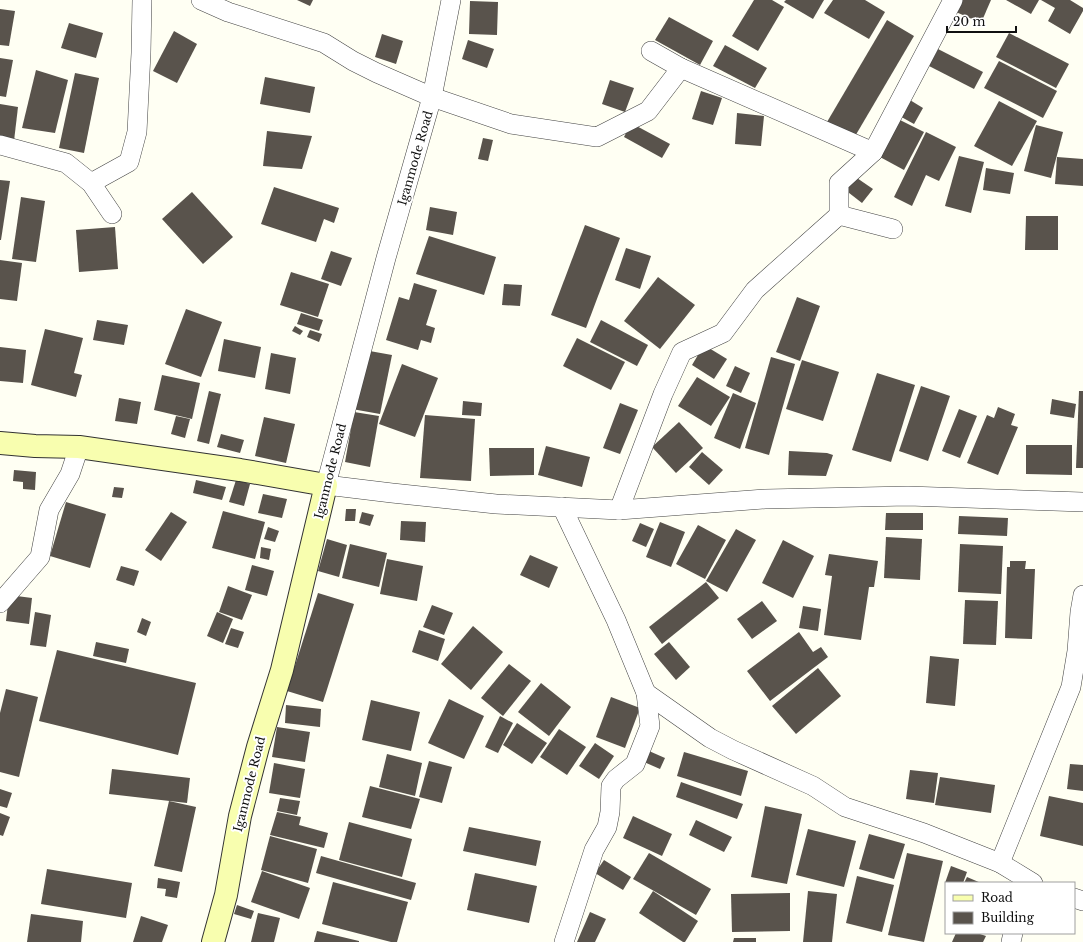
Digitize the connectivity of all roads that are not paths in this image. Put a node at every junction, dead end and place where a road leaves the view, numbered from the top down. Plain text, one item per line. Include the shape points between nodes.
1 (142, 0) edge
2 (201, 0) edge
3 (451, 0) edge
4 (953, 0) edge
5 (651, 51) dead end
6 (680, 68) junction
7 (432, 97) junction
8 (0, 145) edge
9 (873, 152) junction
10 (91, 183) junction
11 (112, 214) dead end
12 (839, 215) junction
13 (893, 228) dead end
14 (0, 443) edge
15 (79, 447) junction
16 (326, 485) junction
17 (1080, 505) edge
18 (562, 507) junction
19 (619, 510) junction
20 (1083, 595) edge
21 (0, 603) edge
22 (1077, 687) edge
23 (646, 693) junction
24 (678, 715) junction
25 (650, 726) junction
26 (1000, 863) junction
27 (1030, 882) edge
28 (213, 942) edge
29 (564, 942) edge

1 - 10 street via 137,132 129,162
2 - 7 street via 228,12 324,43 371,70
3 - 7 street, Iganmode Road
4 - 9 street
5 - 6 street
6 - 7 street via 648,111 597,137 511,124
6 - 9 street
7 - 16 street, Iganmode Road
8 - 10 street via 66,163
9 - 12 street via 840,183
10 - 11 street
12 - 13 street
12 - 19 street via 755,290 724,333 682,352 663,394
14 - 15 street
15 - 16 street
15 - 21 street via 70,474 49,510 40,557
16 - 18 street via 496,504
16 - 28 street, Iganmode Road via 282,670 240,816 226,895
17 - 19 street via 900,496 764,499
18 - 19 street
18 - 23 street via 616,620
20 - 22 street via 1077,650
22 - 26 street
23 - 24 street
23 - 25 street
24 - 25 street
24 - 26 street via 710,738 813,786 846,807 924,833
25 - 29 street via 634,764 611,786 607,827 594,850
26 - 27 street

